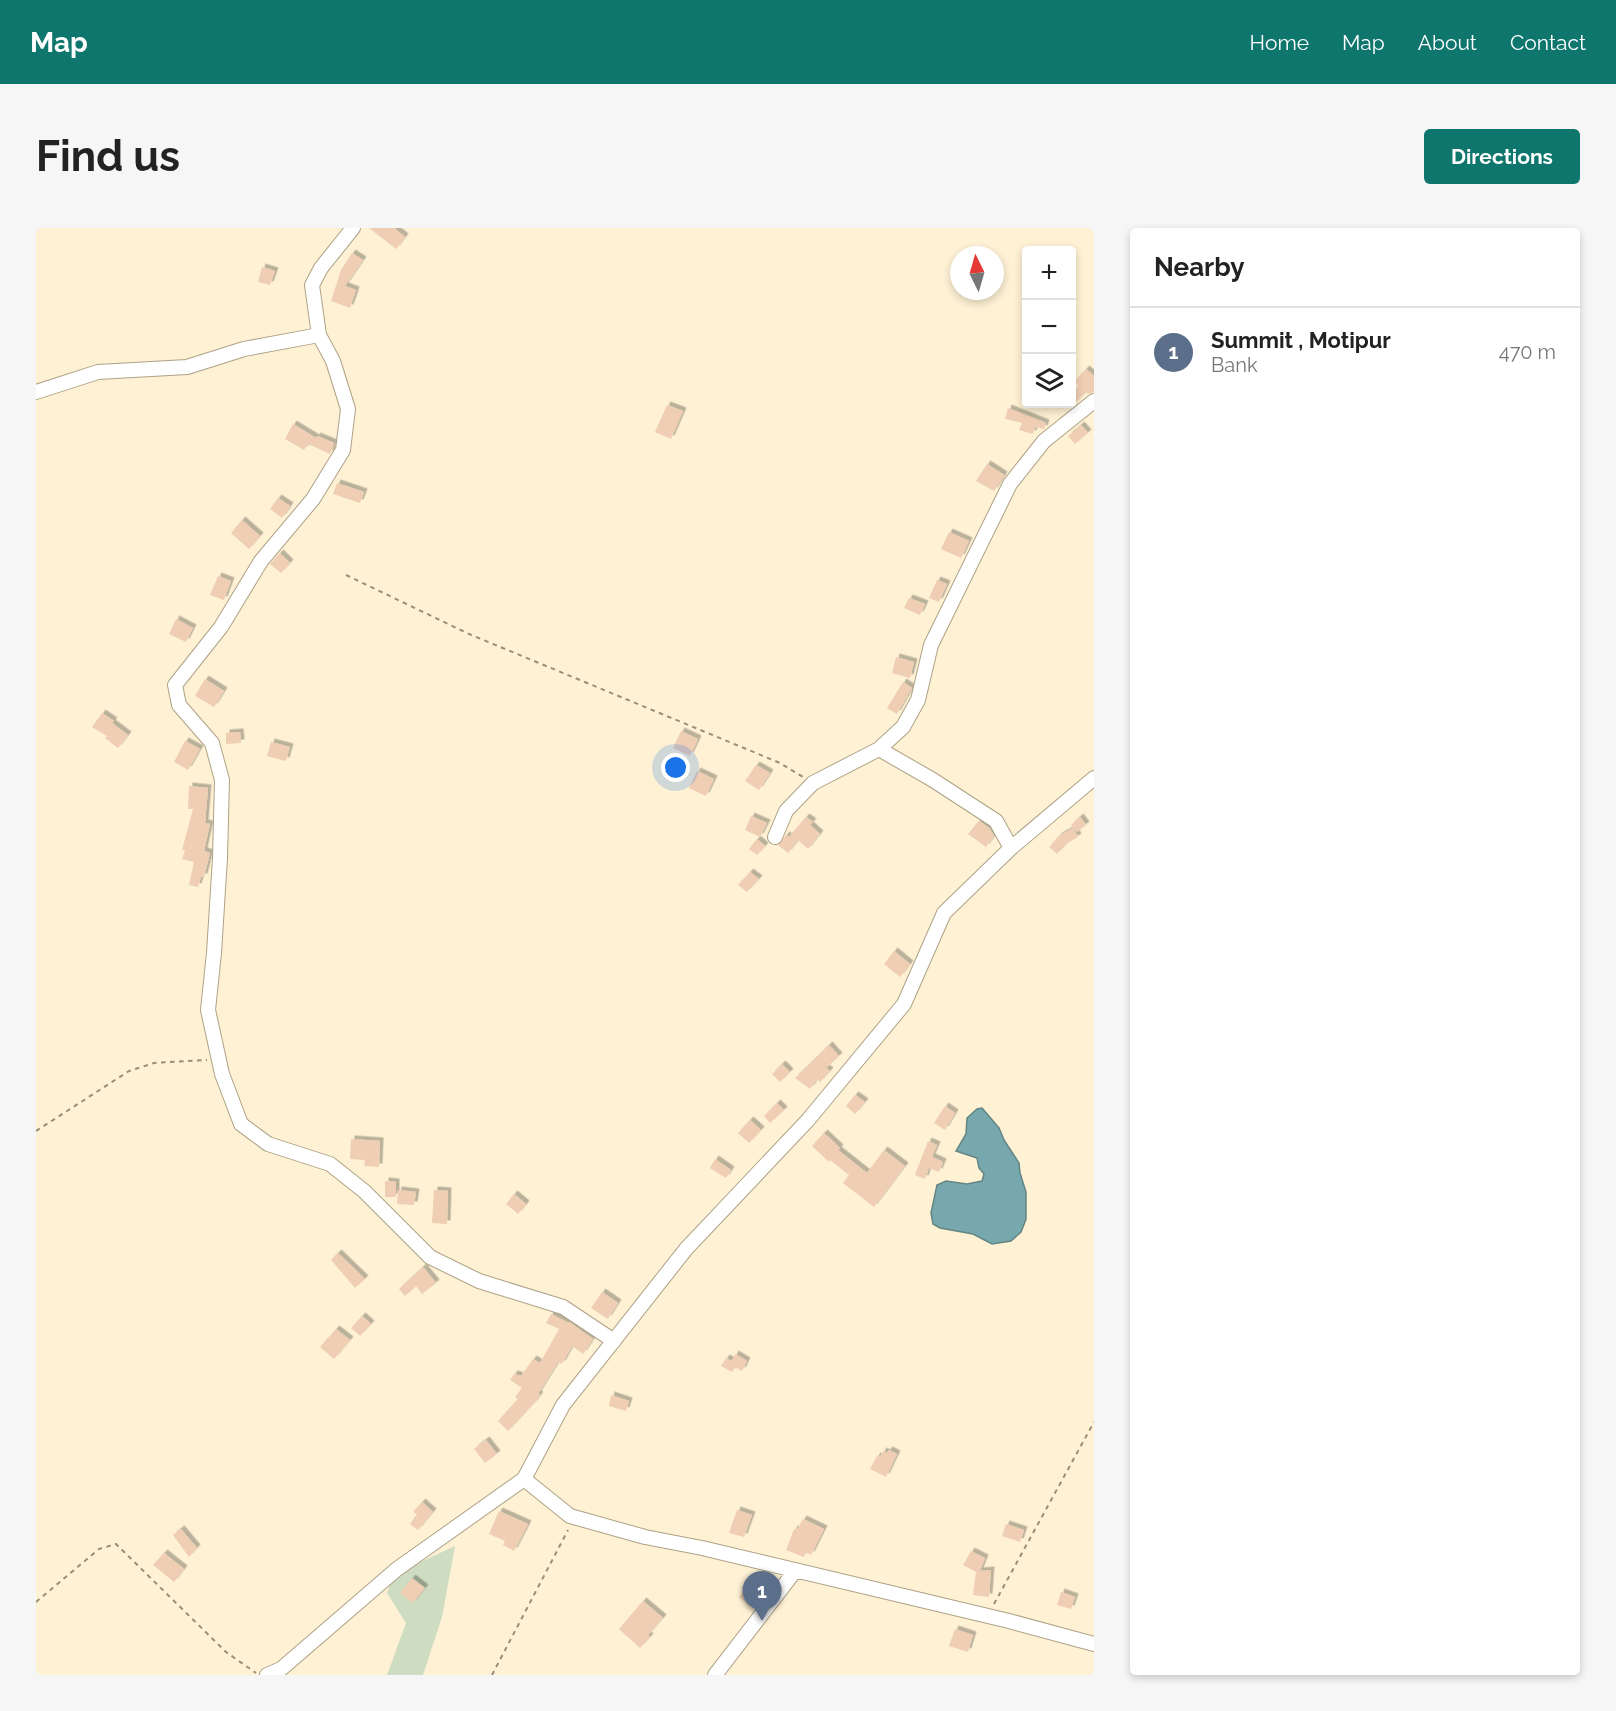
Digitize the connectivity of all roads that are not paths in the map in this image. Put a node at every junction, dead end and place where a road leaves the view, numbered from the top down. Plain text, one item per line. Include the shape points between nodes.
1 (353, 228) edge
2 (319, 335) junction
3 (36, 392) edge
4 (1094, 401) edge
5 (879, 749) junction
6 (1094, 778) edge
7 (775, 837) dead end
8 (1011, 848) junction
9 (614, 1341) junction
10 (524, 1479) junction
11 (795, 1571) junction
12 (1094, 1644) edge
13 (267, 1675) edge
14 (715, 1675) edge

1 - 2 street via 312,285
2 - 3 street via 244,349 187,367 98,372
2 - 9 street via 333,361 348,409 344,450 314,499 261,561 220,627 176,685 179,705 212,743 222,780 208,1010 222,1074 241,1124 268,1144 330,1164 364,1191 430,1257 479,1281 563,1307
4 - 5 street via 1044,441 1010,484 931,645 918,700 903,727
5 - 7 street via 813,783 786,811
5 - 8 street via 996,820
6 - 8 street
8 - 9 street via 944,913 903,1004 808,1120 686,1248
9 - 10 street via 563,1405
10 - 11 street via 570,1516
10 - 13 street via 397,1569 281,1670
11 - 12 street
11 - 14 street

